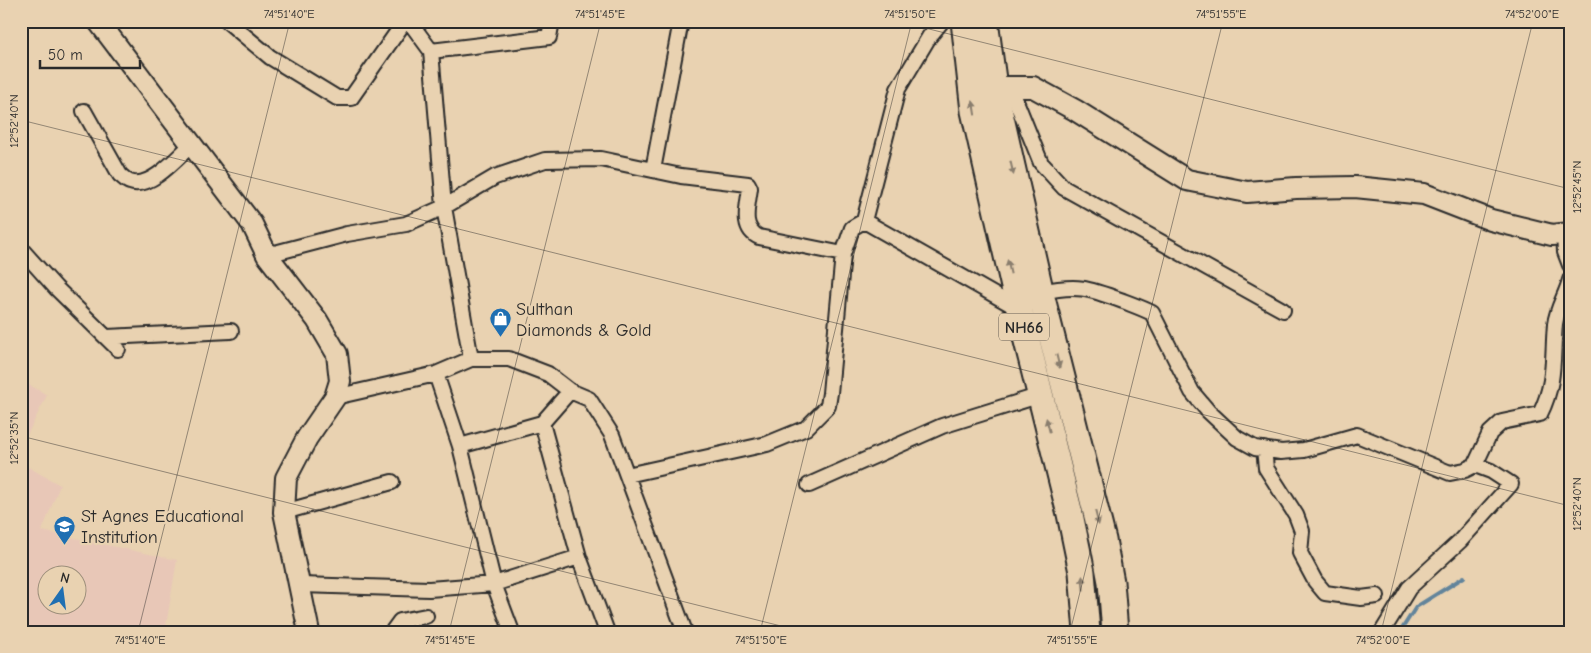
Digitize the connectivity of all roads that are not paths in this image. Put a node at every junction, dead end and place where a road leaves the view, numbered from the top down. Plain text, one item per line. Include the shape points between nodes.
1 (98, 21) edge
2 (227, 21) edge
3 (405, 21) edge
4 (409, 21) edge
5 (552, 21) edge
6 (680, 21) edge
7 (942, 21) edge
8 (964, 21) edge
9 (986, 21) edge
10 (431, 51) junction
11 (1002, 86) junction
12 (84, 111) dead end
13 (193, 143) junction
14 (654, 170) junction
15 (444, 207) junction
16 (864, 221) junction
17 (1567, 234) edge
18 (21, 249) edge
19 (843, 254) junction
20 (267, 255) junction
21 (1570, 265) edge
22 (1570, 280) edge
23 (1041, 292) junction
24 (1019, 309) junction
25 (1283, 310) dead end
26 (231, 331) dead end
27 (107, 338) junction
28 (118, 349) dead end
29 (471, 360) junction
30 (436, 374) junction
31 (570, 391) junction
32 (1041, 396) junction
33 (335, 397) junction
34 (542, 423) junction
35 (460, 446) junction
36 (1264, 449) junction
37 (1475, 465) junction
38 (627, 475) junction
39 (392, 482) dead end
40 (809, 485) dead end
41 (284, 512) junction
42 (579, 557) junction
43 (494, 584) junction
44 (301, 585) junction
45 (1377, 596) dead end
46 (426, 616) dead end
47 (309, 632) edge
48 (392, 632) edge
49 (512, 632) edge
50 (607, 632) edge
51 (685, 632) edge
52 (1087, 632) edge
53 (1115, 632) edge
54 (1382, 632) edge

1 - 13 street
2 - 3 street via 270,57 337,98 351,98
4 - 10 street
5 - 10 street via 549,37
6 - 14 street
7 - 16 street via 898,88
24 -> 8 highway, NH66 via 974,111
9 - 11 highway, NH66
10 - 15 street
11 - 17 street via 1034,87 1187,180 1247,192 1355,187 1424,194 1491,220 1552,235
11 -> 23 highway, NH66
11 - 25 street via 1041,163 1064,188
12 - 13 street via 120,175 130,182 153,179
13 - 20 street via 252,224
14 - 15 street via 601,159 545,160 495,177
14 - 19 street via 748,184 746,225 750,233
15 - 20 street via 406,224 347,234
15 - 29 street
16 - 19 street via 852,228
16 - 24 street
17 - 21 street via 1565,252
18 - 27 street
19 - 38 street via 830,393 828,406 820,416 806,428 767,444
20 - 33 street via 317,320 337,354 340,381
22 - 37 street via 1555,323 1554,368 1549,396 1540,414 1502,422 1490,433
23 - 36 street via 1082,287 1152,313 1192,392 1237,438
23 -> 53 highway, NH66 via 1103,540 1111,582
24 - 32 highway, NH66
26 - 27 street
27 - 28 street
29 - 30 street
29 - 31 street via 509,359 548,374
30 - 33 street
30 - 35 street
31 - 34 street
31 - 38 street via 589,399 612,435
32 - 40 street via 942,426
52 -> 32 highway, NH66 via 1080,562
33 - 41 street via 307,438 286,478
34 - 35 street
34 - 42 street
35 - 43 street
36 - 37 street via 1281,452 1304,450 1357,435 1450,473
36 - 45 street via 1266,468 1296,515 1302,531 1300,553 1315,580 1325,593 1362,598
37 - 54 street via 1511,484 1460,542 1409,588
38 - 51 street
39 - 41 street
41 - 44 street
42 - 43 street
42 - 50 street
43 - 44 street via 429,589
43 - 49 street
44 - 47 street
46 - 48 street via 400,621

